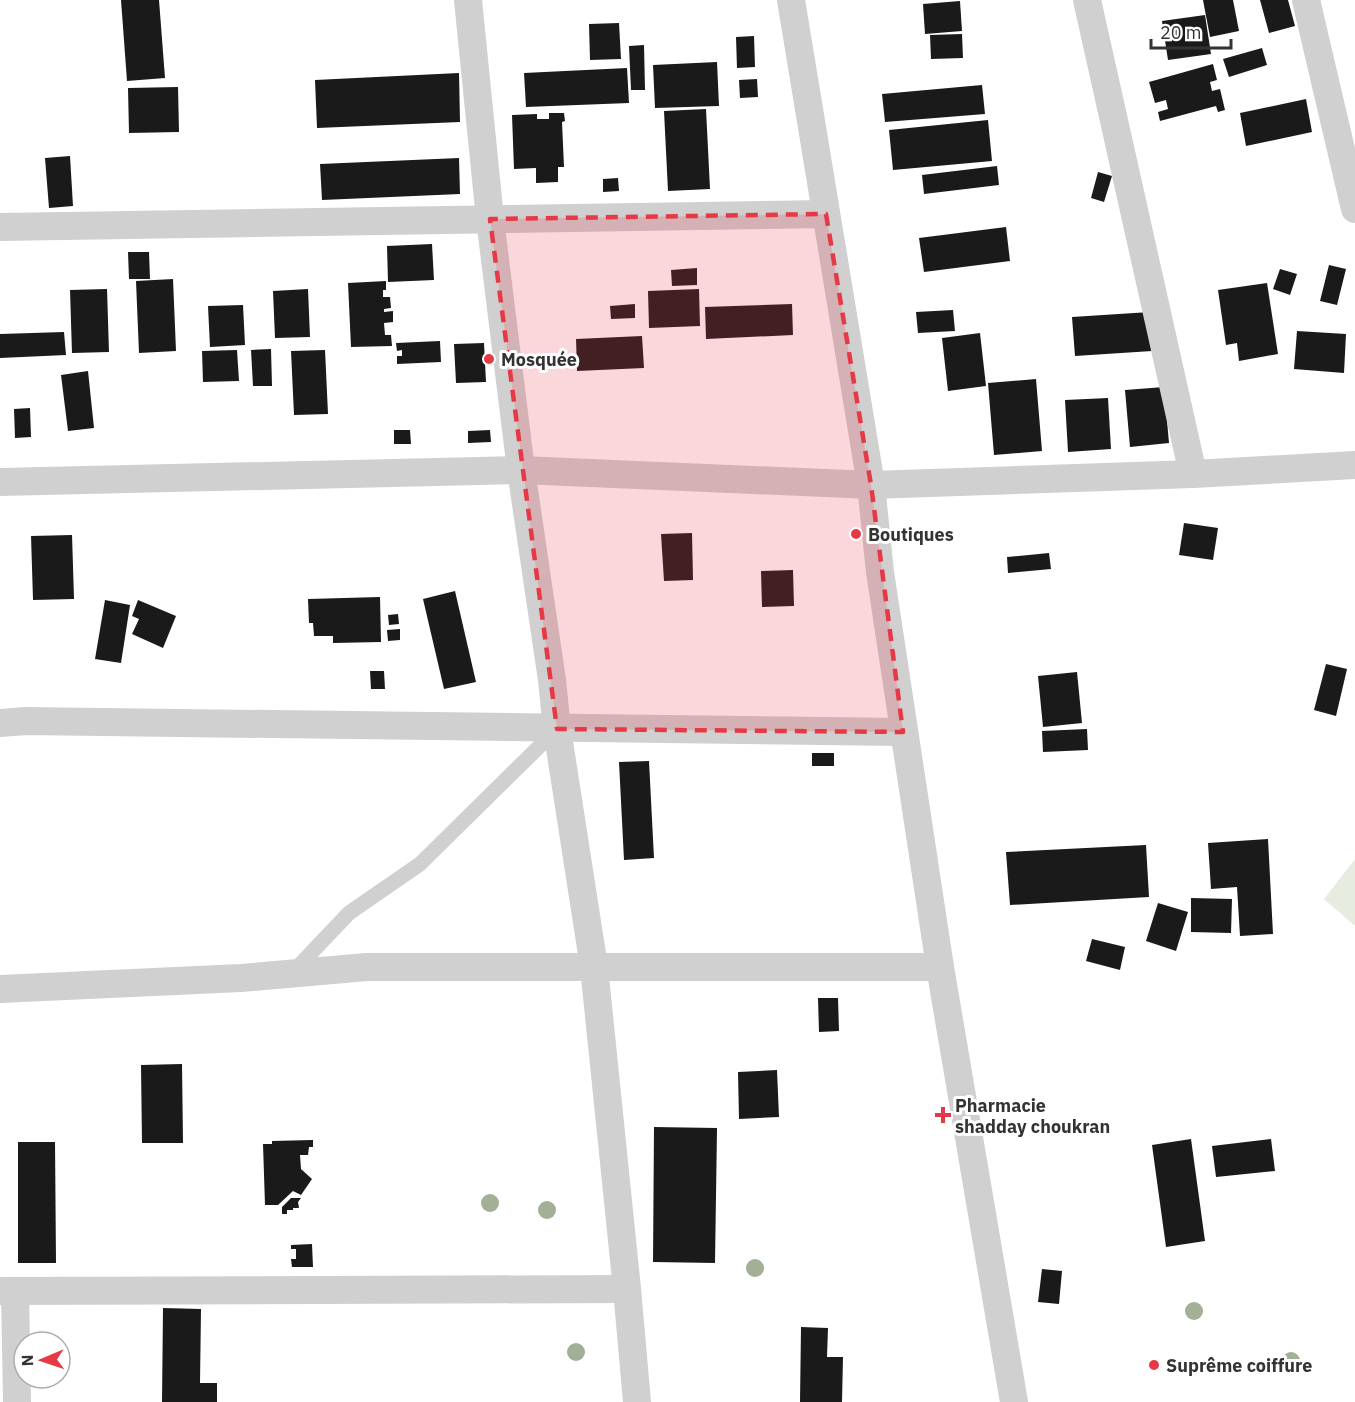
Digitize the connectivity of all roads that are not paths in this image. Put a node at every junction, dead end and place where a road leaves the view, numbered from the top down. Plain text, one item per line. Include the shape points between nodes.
1 (468, 0) edge
2 (791, 0) edge
3 (1087, 0) edge
4 (1306, 0) edge
5 (1355, 209) edge
6 (826, 214) junction
7 (490, 219) junction
8 (0, 227) edge
9 (1355, 465) edge
10 (521, 470) junction
11 (1193, 474) junction
12 (0, 482) edge
13 (871, 485) junction
14 (0, 723) edge
15 (557, 729) junction
16 (903, 732) junction
17 (594, 967) junction
18 (939, 967) junction
19 (292, 973) junction
20 (0, 990) edge
21 (627, 1289) junction
22 (8, 1291) edge
23 (17, 1402) edge
24 (637, 1402) edge
25 (1014, 1402) edge

1 - 7 street
2 - 6 street
3 - 11 street
4 - 5 street
6 - 7 street
6 - 13 street
7 - 8 street
7 - 10 street
9 - 11 street
10 - 12 street
10 - 13 street
10 - 15 street
11 - 13 street
13 - 16 street
14 - 15 street
15 - 16 street
15 - 17 street
15 - 19 lane via 420,864 349,913
16 - 18 street
17 - 18 street
17 - 19 street via 368,966
17 - 21 street
18 - 25 street
19 - 20 street
21 - 22 street
21 - 24 street
22 - 23 street

